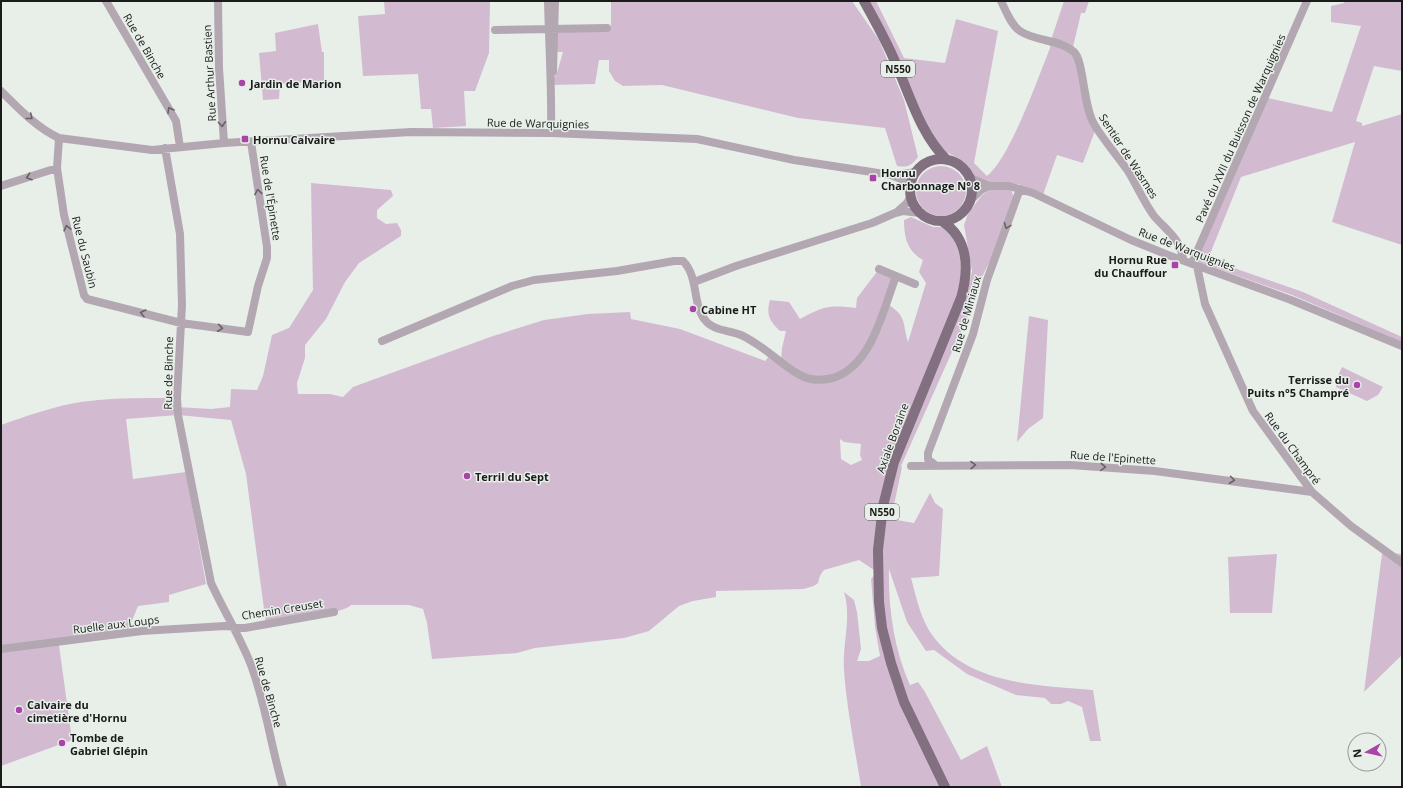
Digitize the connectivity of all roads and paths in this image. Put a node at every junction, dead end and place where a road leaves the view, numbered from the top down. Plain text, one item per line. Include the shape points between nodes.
1 (106, 1) edge
2 (218, 1) edge
3 (548, 1) edge
4 (555, 1) edge
5 (864, 1) edge
6 (1001, 1) edge
7 (1307, 1) edge
8 (606, 28) dead end
9 (552, 29) junction
10 (495, 30) dead end
11 (1, 91) edge
12 (551, 133) junction
13 (59, 138) junction
14 (931, 138) junction
15 (251, 142) junction
16 (224, 143) junction
17 (180, 147) junction
18 (165, 148) junction
19 (947, 160) junction
20 (927, 163) junction
21 (57, 168) junction
22 (916, 172) junction
23 (966, 173) junction
24 (891, 175) junction
25 (1, 186) edge
26 (989, 186) junction
27 (1020, 189) junction
28 (911, 193) junction
29 (969, 202) junction
30 (895, 213) junction
31 (920, 213) junction
32 (961, 214) junction
33 (942, 221) junction
34 (960, 239) junction
35 (1183, 260) junction
36 (1195, 265) junction
37 (879, 269) dead end
38 (896, 276) junction
39 (694, 282) junction
40 (915, 284) dead end
41 (181, 323) junction
42 (382, 341) dead end
43 (1402, 346) edge
44 (934, 464) junction
45 (911, 466) dead end
46 (1312, 492) junction
47 (1388, 553) junction
48 (1402, 554) edge
49 (1402, 563) edge
50 (334, 612) dead end
51 (235, 628) junction
52 (1, 649) edge
53 (283, 787) edge
54 (945, 787) edge

17 -> 1 street, Rue de Binche via 176,121
2 -> 16 street, Rue Arthur Bastien
3 - 9 street
4 - 9 street
5 - 14 main road, N550 via 896,64 911,102
6 - 35 street, Sentier de Wasmes via 1020,31 1075,53 1080,65 1086,104 1094,125 1128,172 1155,216 1172,234 1183,253
7 - 36 street, Pavé du XVII du Buisson de Warquignies
8 - 9 street
9 - 10 street
9 - 12 street via 549,59 552,85
11 -> 13 street via 20,110
12 - 15 street, Rue de Warquignies via 411,132
12 - 24 street, Rue de Warquignies via 697,139 794,160
13 - 18 street via 142,149
13 - 21 street, Rue du Saubin
14 - 19 main road via 940,154
14 - 20 main road
15 - 16 street, Rue de Warquignies
41 -> 15 street, Rue de l'Épinette via 248,332 267,258
16 - 17 street, Rue de Warquignies
17 - 18 street
18 - 41 street, Rue de Binche via 180,234
19 - 20 main road
19 - 23 main road via 955,163
20 - 22 main road
21 -> 25 street
41 -> 21 street, Rue du Saubin via 93,301 84,295 64,216
22 - 24 street
22 - 28 main road
23 - 26 street, Rue de Warquignies
23 - 29 main road via 971,182
24 - 28 street via 903,180
26 - 27 street, Rue de Warquignies
26 - 29 street
27 - 35 street, Rue de Warquignies via 1131,240
27 -> 44 street, Rue de Miniaux via 992,267 974,334 928,453 928,460
28 - 30 street via 902,209
28 - 31 main road via 914,205
29 - 32 main road
30 - 31 street
30 - 39 street
31 - 33 main road via 930,219
32 - 33 main road
32 - 34 main road, Axiale Boraine
33 - 34 main road
34 - 54 main road, Axiale Boraine / N550 via 966,266 964,285 894,462 883,506 878,550 879,602 882,628 891,663 904,702
35 - 36 street, Rue de Warquignies
36 - 43 street, Rue de Warquignies via 1291,300
36 - 46 street, Rue du Champré via 1205,304 1253,411
37 - 38 street
38 - 39 street via 866,353 860,361 840,376 817,380 792,371 772,354 740,335 712,326 704,320
38 - 40 street
39 - 42 street via 683,261 534,280 512,286
41 - 51 street, Rue de Binche via 178,415 211,583
44 - 45 street, Rue de l'Epinette
44 -> 46 street, Rue de l'Epinette via 1070,465 1155,471
46 - 47 street, Rue du Champré via 1351,526
47 - 48 street
47 - 49 street, Rue du Champré
50 - 51 street, Chemin Creuset
51 - 52 street, Ruelle aux Loups via 225,626 142,631
51 - 53 street, Rue de Binche via 255,677

